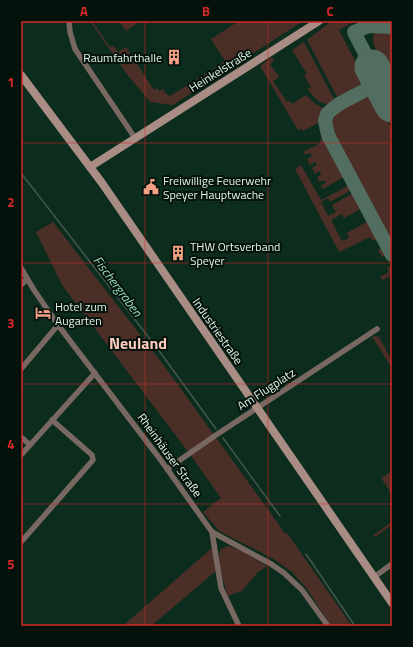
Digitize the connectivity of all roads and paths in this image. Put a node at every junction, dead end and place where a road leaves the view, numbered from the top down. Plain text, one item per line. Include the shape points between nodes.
1 (69, 21) edge
2 (318, 21) edge
3 (21, 75) edge
4 (135, 138) junction
5 (90, 167) junction
6 (21, 268) edge
7 (27, 279) junction
8 (21, 285) edge
9 (58, 325) junction
10 (377, 329) dead end
11 (21, 369) edge
12 (95, 373) junction
13 (257, 408) junction
14 (52, 420) junction
15 (21, 437) edge
16 (30, 445) junction
17 (21, 455) edge
18 (167, 469) junction
19 (212, 532) junction
20 (21, 542) edge
21 (392, 564) edge
22 (374, 577) junction
23 (392, 603) edge
24 (239, 626) edge
25 (328, 626) edge

1 - 4 street via 76,49
2 - 4 street, Heinkelstraße
3 - 5 street, Industriestraße
4 - 5 street, Heinkelstraße
5 - 13 street, Industriestraße
6 - 7 street, Rheinhäuser Straße
7 - 8 street
7 - 9 street, Rheinhäuser Straße
9 - 11 street
9 - 12 street, Rheinhäuser Straße
10 - 13 street, Am Flugplatz
12 - 14 street
12 - 18 street, Rheinhäuser Straße
13 - 18 street, Am Flugplatz
13 - 22 street, Industriestraße
14 - 16 street
14 - 20 street via 94,460
15 - 16 street
16 - 17 street
18 - 19 street, Rheinhäuser Straße
19 - 24 street via 222,588
19 - 25 street, Rheinhäuser Straße via 284,573 302,590
21 - 22 street
22 - 23 street, Industriestraße

